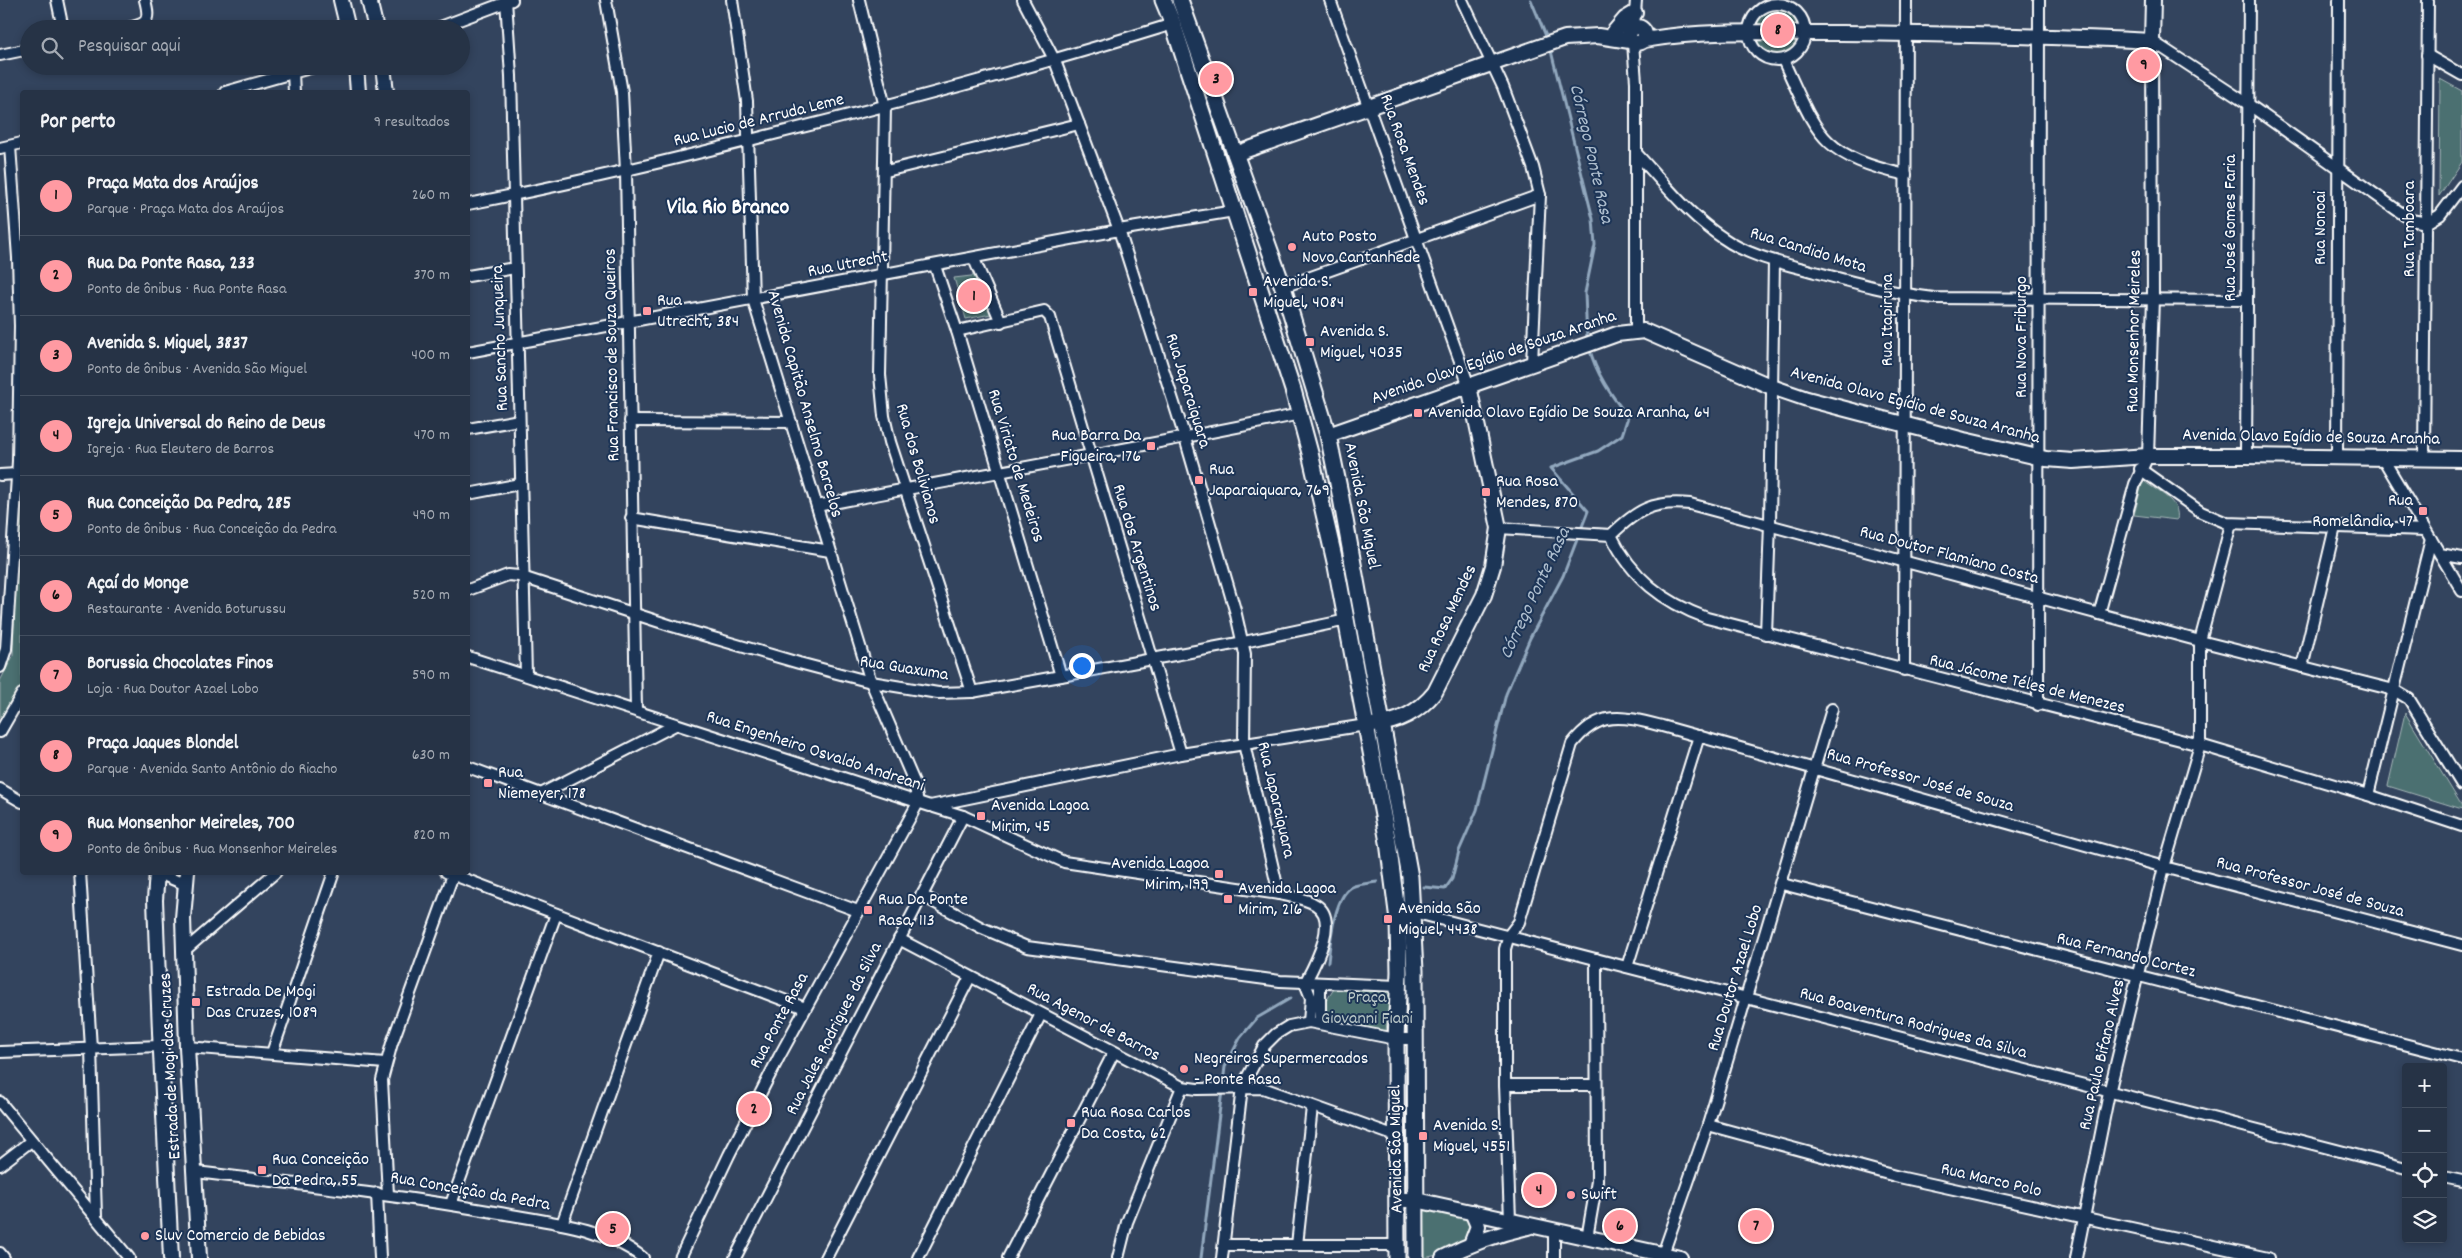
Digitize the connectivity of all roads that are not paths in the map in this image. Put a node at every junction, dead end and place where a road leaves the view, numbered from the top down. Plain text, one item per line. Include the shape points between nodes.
1 (57, 0) edge
2 (146, 0) edge
3 (341, 0) edge
4 (369, 0) edge
5 (606, 0) edge
6 (732, 0) edge
7 (1023, 0) edge
8 (1162, 0) edge
9 (1180, 0) edge
10 (1330, 0) edge
11 (1462, 0) edge
12 (1906, 0) edge
13 (2039, 0) edge
14 (2153, 0) edge
15 (2249, 0) edge
16 (2340, 0) edge
17 (2428, 0) edge
18 (509, 1) edge
19 (862, 1) edge
20 (1786, 3) edge
21 (1636, 6) edge
22 (61, 20) edge
23 (145, 20) edge
24 (346, 20) edge
25 (374, 20) edge
26 (459, 20) edge
27 (1173, 24) junction
28 (1614, 32) junction
29 (1750, 32) junction
30 (1805, 33) junction
31 (1906, 34) junction
32 (1598, 36) junction
33 (2039, 36) junction
34 (1639, 38) junction
35 (2152, 41) junction
36 (20, 51) edge
37 (0, 55) edge
38 (2427, 55) junction
39 (1783, 60) junction
40 (1055, 61) junction
41 (1490, 63) junction
42 (286, 75) edge
43 (293, 75) edge
44 (357, 75) edge
45 (384, 75) edge
46 (2462, 75) edge
47 (232, 90) edge
48 (294, 90) edge
49 (358, 90) edge
50 (386, 90) edge
51 (2248, 104) junction
52 (885, 107) junction
53 (1369, 107) junction
54 (1079, 124) junction
55 (750, 140) junction
56 (20, 143) edge
57 (5, 147) edge
58 (1636, 153) junction
59 (1235, 154) junction
60 (2337, 168) junction
61 (626, 171) junction
62 (886, 171) junction
63 (1906, 175) junction
64 (2462, 186) edge
65 (513, 195) junction
66 (1540, 195) junction
67 (470, 204) edge
68 (1234, 211) junction
69 (2427, 223) junction
70 (1119, 230) junction
71 (1417, 239) junction
72 (974, 259) junction
73 (1774, 261) junction
74 (935, 266) junction
75 (515, 268) junction
76 (882, 274) junction
77 (470, 276) edge
78 (1283, 287) junction
79 (1904, 294) junction
80 (2039, 298) junction
81 (2153, 298) junction
82 (754, 299) junction
83 (2247, 300) junction
84 (628, 322) junction
85 (1001, 322) junction
86 (1636, 330) junction
87 (957, 331) junction
88 (516, 343) junction
89 (470, 352) edge
90 (1532, 363) junction
91 (1469, 386) junction
92 (1772, 387) junction
93 (1293, 390) junction
94 (1300, 414) junction
95 (519, 420) junction
96 (630, 420) junction
97 (791, 422) junction
98 (1905, 425) junction
99 (470, 430) edge
100 (1328, 435) junction
101 (1185, 438) junction
102 (1090, 454) junction
103 (2148, 456) junction
104 (2246, 456) junction
105 (2337, 457) junction
106 (2382, 457) junction
107 (2037, 458) junction
108 (2424, 458) junction
109 (2462, 459) edge
110 (2140, 469) junction
111 (999, 470) junction
112 (17, 474) junction
113 (0, 475) edge
114 (520, 484) junction
115 (905, 490) junction
116 (470, 494) edge
117 (817, 506) junction
118 (631, 518) junction
119 (1770, 524) junction
120 (2231, 524) junction
121 (2335, 527) junction
122 (1499, 528) junction
123 (2425, 530) junction
124 (1610, 536) junction
125 (2431, 539) junction
126 (830, 551) junction
127 (2440, 554) junction
128 (2462, 558) edge
129 (1904, 561) junction
130 (523, 576) junction
131 (470, 589) edge
132 (2462, 591) edge
133 (2038, 597) junction
134 (632, 613) junction
135 (2099, 614) junction
136 (1347, 620) junction
137 (1766, 634) junction
138 (2200, 641) junction
139 (1244, 642) junction
140 (470, 658) edge
141 (1153, 658) junction
142 (2302, 667) junction
143 (0, 668) edge
144 (1904, 670) junction
145 (526, 675) junction
146 (1061, 676) junction
147 (871, 682) junction
148 (2394, 690) junction
149 (972, 692) junction
150 (20, 697) edge
151 (2038, 705) junction
152 (1832, 709) dead end
153 (636, 710) junction
154 (1383, 724) junction
155 (675, 725) junction
156 (1366, 725) junction
157 (0, 732) edge
158 (1699, 736) junction
159 (1244, 744) junction
160 (2200, 745) junction
161 (1181, 754) junction
162 (470, 768) edge
163 (1816, 768) junction
164 (2462, 785) edge
165 (0, 789) edge
166 (541, 794) junction
167 (2368, 795) junction
168 (20, 801) edge
169 (918, 803) junction
170 (930, 806) junction
171 (963, 816) junction
172 (2462, 826) edge
173 (2164, 867) junction
174 (80, 875) edge
175 (157, 875) edge
176 (169, 875) edge
177 (273, 875) edge
178 (333, 875) edge
179 (450, 875) edge
180 (453, 875) edge
181 (186, 878) edge
182 (1782, 884) junction
183 (1279, 894) junction
184 (921, 895) junction
185 (858, 911) junction
186 (1413, 912) junction
187 (556, 914) junction
188 (1509, 935) junction
189 (899, 939) junction
190 (2462, 945) edge
191 (184, 951) junction
192 (659, 952) junction
193 (1596, 959) junction
194 (1626, 967) junction
195 (2138, 976) junction
196 (970, 977) junction
197 (1306, 983) junction
198 (1320, 983) junction
199 (1398, 986) junction
200 (1747, 997) junction
201 (805, 1008) junction
202 (1041, 1014) junction
203 (1309, 1022) junction
204 (1320, 1023) junction
205 (1396, 1039) junction
206 (1415, 1039) junction
207 (160, 1046) junction
208 (187, 1047) junction
209 (91, 1048) junction
210 (0, 1052) edge
211 (1114, 1052) junction
212 (272, 1053) junction
213 (2462, 1060) edge
214 (385, 1063) junction
215 (1505, 1085) junction
216 (1596, 1085) junction
217 (1182, 1087) junction
218 (1239, 1087) junction
219 (2109, 1093) junction
220 (0, 1102) edge
221 (1312, 1107) junction
222 (1708, 1125) junction
223 (1396, 1136) junction
224 (31, 1141) junction
225 (0, 1165) edge
226 (2402, 1167) edge
227 (195, 1172) junction
228 (2447, 1178) edge
229 (2462, 1181) edge
230 (377, 1193) junction
231 (388, 1195) junction
232 (1396, 1200) junction
233 (1416, 1200) junction
234 (451, 1204) junction
235 (1472, 1212) junction
236 (96, 1217) junction
237 (2084, 1218) junction
238 (1510, 1220) junction
239 (562, 1224) junction
240 (1533, 1226) junction
241 (1554, 1231) junction
242 (1587, 1238) junction
243 (1472, 1242) junction
244 (1224, 1245) junction
245 (1297, 1245) junction
246 (1397, 1251) edge
247 (0, 1253) edge
248 (1663, 1254) junction
249 (4, 1258) edge
250 (130, 1258) edge
251 (171, 1258) edge
252 (199, 1258) edge
253 (380, 1258) edge
254 (643, 1258) edge
255 (680, 1258) edge
256 (736, 1258) edge
257 (826, 1258) edge
258 (918, 1258) edge
259 (1008, 1258) edge
260 (1118, 1258) edge
261 (1222, 1258) edge
262 (1416, 1258) edge
263 (1442, 1258) edge
264 (1554, 1258) edge
265 (1680, 1258) edge
266 (2076, 1258) edge
267 (2268, 1258) edge

1 - 22 street
2 - 23 street via 148,13
3 - 24 main road
4 - 25 main road
5 - 61 street, Rua Francisco de Souza Queiros via 622,92
6 - 55 street, Avenida Capitão Anselmo Barcelos via 743,64
7 - 40 street, Rua Japaraiquara
8 - 27 main road, Avenida São Miguel
9 - 59 main road, Avenida São Miguel
10 - 53 street, Rua Rosa Mendes
11 - 41 street
12 - 31 street, Rua Itapiruna
13 - 33 street, Rua Nova Friburgo
14 - 35 main road
15 - 51 street, Rua José Gomes Faria
16 - 60 street, Rua Nonoai
17 - 38 street, Rua Tamboara
18 - 26 street
18 - 65 street, Rua Sancho Junqueira
19 - 52 street, Rua dos Bolivianos
20 - 29 street via 1761,10 1751,23
20 - 30 street via 1800,15
21 - 28 main road
21 - 34 street
27 - 40 street, Rua Lucio de Arruda Leme
27 - 68 main road, Avenida São Miguel
28 - 32 main road
28 - 34 main road
29 - 30 main road
29 - 34 main road
29 - 39 street via 1754,48 1760,54
30 - 31 main road
30 - 39 street via 1796,53
31 - 33 main road
31 - 63 street, Rua Itapiruna
32 - 34 main road
32 - 41 main road via 1565,38
33 - 35 main road
33 - 80 street, Rua Nova Friburgo
34 - 58 street
35 - 51 street
35 - 81 street, Rua Monsenhor Meireles
36 - 37 street
38 - 46 street
38 - 69 street, Rua Tamboara
39 - 63 street via 1815,128 1824,139 1852,159
40 - 52 street, Rua Lucio de Arruda Leme
40 - 54 street, Rua Japaraiquara
41 - 53 main road
41 - 66 street via 1511,106
42 - 47 street
43 - 48 street
44 - 49 main road
45 - 50 main road
51 - 60 street
51 - 83 street, Rua José Gomes Faria
52 - 55 street, Rua Lucio de Arruda Leme
52 - 62 street, Rua dos Bolivianos
53 - 59 main road
53 - 71 street, Rua Rosa Mendes
54 - 62 street
54 - 70 street, Rua Japaraiquara
55 - 61 street, Rua Lucio de Arruda Leme
55 - 82 street, Avenida Capitão Anselmo Barcelos
56 - 57 street
57 - 112 street via 20,289
58 - 73 street, Rua Candido Mota via 1685,206 1723,239
58 - 86 street
59 - 78 main road, Avenida São Miguel
60 - 69 street via 2411,220
60 - 105 street, Rua Nonoai
61 - 65 street, Rua Lucio de Arruda Leme
61 - 84 street, Rua Francisco de Souza Queiros
62 - 76 street, Rua dos Bolivianos
63 - 79 street, Rua Itapiruna
64 - 69 street via 2440,215
65 - 67 street, Rua Lucio de Arruda Leme
65 - 75 street, Rua Sancho Junqueira
66 - 71 street
66 - 90 street
68 - 70 street, Rua Utrecht
68 - 93 main road, Avenida São Miguel
69 - 108 street, Rua Tamboara
70 - 72 street, Rua Utrecht
70 - 101 street, Rua Japaraiquara
71 - 78 street
71 - 91 street, Rua Rosa Mendes
72 - 74 street, Rua Utrecht
72 - 85 street
73 - 79 street, Rua Candido Mota
73 - 92 street
74 - 76 street, Rua Utrecht
74 - 87 street, Rua Viriato de Medeiros
75 - 77 street
75 - 88 street, Rua Sancho Junqueira
76 - 82 street, Rua Utrecht
76 - 115 street, Rua dos Bolivianos via 882,399 890,442
78 - 100 main road, Avenida São Miguel
79 - 80 street, Rua Candido Mota via 1934,298
79 - 98 street, Rua Itapiruna
80 - 81 street, Rua Candido Mota
80 - 107 street, Rua Nova Friburgo
81 - 83 street, Rua Candido Mota
81 - 103 street, Rua Monsenhor Meireles
82 - 84 street, Rua Utrecht
82 - 97 street, Avenida Capitão Anselmo Barcelos
83 - 104 street, Rua José Gomes Faria
84 - 88 street, Rua Utrecht
84 - 96 street, Rua Francisco de Souza Queiros
85 - 87 street
85 - 102 street, Rua dos Argentinos via 1044,311 1048,313
86 - 90 main road, Avenida Olavo Egídio de Souza Aranha
86 - 92 main road, Avenida Olavo Egídio de Souza Aranha via 1658,335
87 - 111 street, Rua Viriato de Medeiros
88 - 89 street, Rua Utrecht
88 - 95 street, Rua Sancho Junqueira
90 - 91 main road, Avenida Olavo Egídio de Souza Aranha
91 - 100 main road, Avenida Olavo Egídio de Souza Aranha
91 - 122 main road, Rua Rosa Mendes
92 - 98 main road, Avenida Olavo Egídio de Souza Aranha via 1843,410
92 - 119 street
93 - 94 main road, Avenida São Miguel
93 - 100 main road via 1313,435
94 - 101 street
94 - 136 main road, Avenida São Miguel
95 - 99 street
95 - 114 street, Rua Sancho Junqueira
96 - 97 street
96 - 118 street, Rua Francisco de Souza Queiros
97 - 117 street, Avenida Capitão Anselmo Barcelos
98 - 107 main road, Avenida Olavo Egídio de Souza Aranha
98 - 129 street, Rua Itapiruna
100 - 154 main road, Avenida São Miguel
101 - 102 street
101 - 139 street, Rua Japaraiquara
102 - 111 street
102 - 141 street, Rua dos Argentinos
103 - 104 main road, Avenida Olavo Egídio de Souza Aranha
103 - 107 main road, Avenida Olavo Egídio de Souza Aranha via 2073,461
103 - 110 street, Rua Monsenhor Meireles
104 - 105 main road, Avenida Olavo Egídio de Souza Aranha
105 - 106 main road, Avenida Olavo Egídio de Souza Aranha
106 - 108 main road, Avenida Olavo Egídio de Souza Aranha
106 - 123 street
107 - 133 street, Rua Nova Friburgo
108 - 109 main road, Avenida Olavo Egídio de Souza Aranha
110 - 120 street via 2201,512
110 - 135 street, Rua Monsenhor Meireles
111 - 115 street
111 - 146 street, Rua Viriato de Medeiros
112 - 113 street
112 - 143 street via 6,650
114 - 116 street
114 - 130 street, Rua Sancho Junqueira
115 - 117 street
115 - 149 street, Rua dos Bolivianos
117 - 126 street, Avenida Capitão Anselmo Barcelos
118 - 126 street
118 - 134 street, Rua Francisco de Souza Queiros
119 - 124 street, Rua Doutor Flamiano Costa via 1671,502 1655,504 1630,517
119 - 129 street, Rua Doutor Flamiano Costa
119 - 137 street
120 - 121 street
120 - 138 street, Rua Paulo Bifano Alves
121 - 123 street
121 - 142 street
122 - 124 street
122 - 154 main road, Rua Rosa Mendes via 1484,595 1440,684 1416,710
123 - 125 street
124 - 137 street, Rua Jácome Téles de Menezes via 1655,592 1679,608
125 - 127 street
125 - 148 street
126 - 147 street, Avenida Capitão Anselmo Barcelos
127 - 128 street
127 - 132 street
129 - 133 street, Rua Doutor Flamiano Costa
129 - 144 street, Rua Itapiruna
130 - 131 street, Rua Guaxuma via 508,575
130 - 134 street, Rua Guaxuma
130 - 145 street, Rua Sancho Junqueira
133 - 135 street, Rua Doutor Flamiano Costa
133 - 151 street, Rua Nova Friburgo
134 - 147 street, Rua Guaxuma
134 - 153 street, Rua Francisco de Souza Queiros
135 - 138 street, Rua Doutor Flamiano Costa
136 - 139 street, Rua Guaxuma
136 - 156 main road, Avenida São Miguel
137 - 144 street, Rua Jácome Téles de Menezes
138 - 142 street, Rua Doutor Flamiano Costa
138 - 160 street, Rua Paulo Bifano Alves
139 - 141 street, Rua Guaxuma
139 - 159 street, Rua Japaraiquara
140 - 145 street, Rua Engenheiro Osvaldo Andreani
141 - 146 street, Rua Guaxuma
141 - 161 street, Rua dos Argentinos
142 - 148 street, Rua Doutor Flamiano Costa
144 - 151 street, Rua Jácome Téles de Menezes
145 - 153 street, Rua Engenheiro Osvaldo Andreani
146 - 149 street, Rua Guaxuma
147 - 149 street, Rua Guaxuma via 938,693
147 - 169 street, Avenida Capitão Anselmo Barcelos via 914,782
148 - 164 street via 2409,700
148 - 167 street
150 - 157 street
151 - 160 street, Rua Jácome Téles de Menezes
152 - 163 street, Rua Doutor Azael Lobo
153 - 155 street, Rua Engenheiro Osvaldo Andreani
154 - 156 main road, Rua Rosa Mendes
154 - 186 main road, Avenida São Miguel
155 - 166 street
155 - 169 street, Rua Engenheiro Osvaldo Andreani
156 - 159 street, Rua Engenheiro Osvaldo Andreani
156 - 199 main road, Avenida São Miguel via 1393,875 1398,920
158 - 163 street, Rua Professor José de Souza
158 - 188 street, Rua Professor José de Souza via 1619,717 1606,718 1582,730 1572,744 1519,922
158 - 194 street
159 - 161 street, Rua Engenheiro Osvaldo Andreani
159 - 183 street, Rua Japaraiquara
160 - 167 street, Rua Jácome Téles de Menezes
160 - 173 street, Rua Paulo Bifano Alves
161 - 170 street, Rua Engenheiro Osvaldo Andreani
162 - 166 street
163 - 173 street, Rua Professor José de Souza
163 - 182 street, Rua Doutor Azael Lobo
165 - 168 street
166 - 185 street
167 - 172 street, Rua Jácome Téles de Menezes
169 - 170 street, Rua Engenheiro Osvaldo Andreani
169 - 185 street, Rua Ponte Rasa
170 - 171 street
171 - 183 street via 1064,862
171 - 184 street, Rua Jales Rodrigues da Silva
173 - 190 street, Rua Professor José de Souza
173 - 195 street, Rua Paulo Bifano Alves
174 - 209 street
175 - 207 main road, Estrada de Mogi das Cruzes
176 - 181 street
177 - 191 street
178 - 212 street
179 - 214 street
180 - 187 street
181 - 191 main road, Estrada de Mogi das Cruzes
182 - 195 street, Rua Fernando Cortez
182 - 200 street, Rua Doutor Azael Lobo
183 - 197 street via 1309,901 1319,906 1324,914 1326,934
184 - 189 street, Rua Jales Rodrigues da Silva
184 - 197 street via 982,928 1027,947
185 - 201 street, Rua Ponte Rasa
186 - 188 street, Rua Boaventura Rodrigues da Silva
186 - 206 main road, Avenida São Miguel
187 - 192 street
187 - 234 street
188 - 193 street, Rua Boaventura Rodrigues da Silva
188 - 215 street via 1504,968
189 - 196 street, Rua Agenor de Barros
189 - 256 street, Rua Jales Rodrigues da Silva
191 - 208 main road, Estrada de Mogi das Cruzes
192 - 201 street
192 - 239 street
193 - 194 street, Rua Boaventura Rodrigues da Silva
193 - 216 street
194 - 200 street, Rua Boaventura Rodrigues da Silva
195 - 213 street, Rua Fernando Cortez
195 - 219 street, Rua Paulo Bifano Alves
196 - 202 street, Rua Agenor de Barros
196 - 257 street
197 - 198 street
197 - 203 street via 1311,998
198 - 199 street
198 - 204 street
199 - 205 main road, Avenida São Miguel
200 - 219 street, Rua Boaventura Rodrigues da Silva
200 - 222 street, Rua Doutor Azael Lobo
201 - 255 street, Rua Ponte Rasa via 728,1155
202 - 211 street, Rua Agenor de Barros
202 - 258 street
203 - 204 street
203 - 218 street via 1289,1026 1276,1034 1264,1046
204 - 205 street
205 - 206 street
205 - 223 main road, Avenida São Miguel
206 - 233 main road, Avenida São Miguel
207 - 209 street
207 - 251 main road, Estrada de Mogi das Cruzes
208 - 212 street
208 - 227 main road, Estrada de Mogi das Cruzes
209 - 210 street
209 - 236 street
211 - 217 street, Rua Agenor de Barros
211 - 259 street
212 - 214 street
214 - 231 street via 382,1080
215 - 216 street
215 - 238 street
216 - 242 street via 1597,1181
217 - 218 street, Rua Agenor de Barros
217 - 260 street via 1127,1222
218 - 221 street, Rua Agenor de Barros via 1263,1088
218 - 244 street
219 - 226 street, Rua Boaventura Rodrigues da Silva
219 - 237 street, Rua Paulo Bifano Alves
220 - 224 street
221 - 223 street, Rua Agenor de Barros
221 - 245 street
222 - 237 street, Rua Marco Polo via 1899,1177
222 - 248 street, Rua Doutor Azael Lobo
223 - 232 main road, Avenida São Miguel
224 - 225 street
224 - 236 street
227 - 230 street, Rua Conceição da Pedra
227 - 252 main road, Estrada de Mogi das Cruzes
228 - 229 street
230 - 231 street, Rua Conceição da Pedra
230 - 253 street
231 - 234 street, Rua Conceição da Pedra
232 - 233 main road
232 - 246 main road, Avenida São Miguel
233 - 235 main road
233 - 262 main road, Avenida São Miguel
234 - 239 street, Rua Conceição da Pedra
235 - 238 main road
235 - 243 main road via 1478,1226
236 - 250 street
237 - 266 street, Rua Paulo Bifano Alves
237 - 267 street, Rua Marco Polo
238 - 240 main road
239 - 254 street, Rua Conceição da Pedra via 612,1238
240 - 241 main road
240 - 243 main road
241 - 242 main road
241 - 264 street
242 - 248 main road
243 - 263 main road
244 - 245 street
244 - 261 street
245 - 246 street
247 - 249 street
248 - 265 main road

